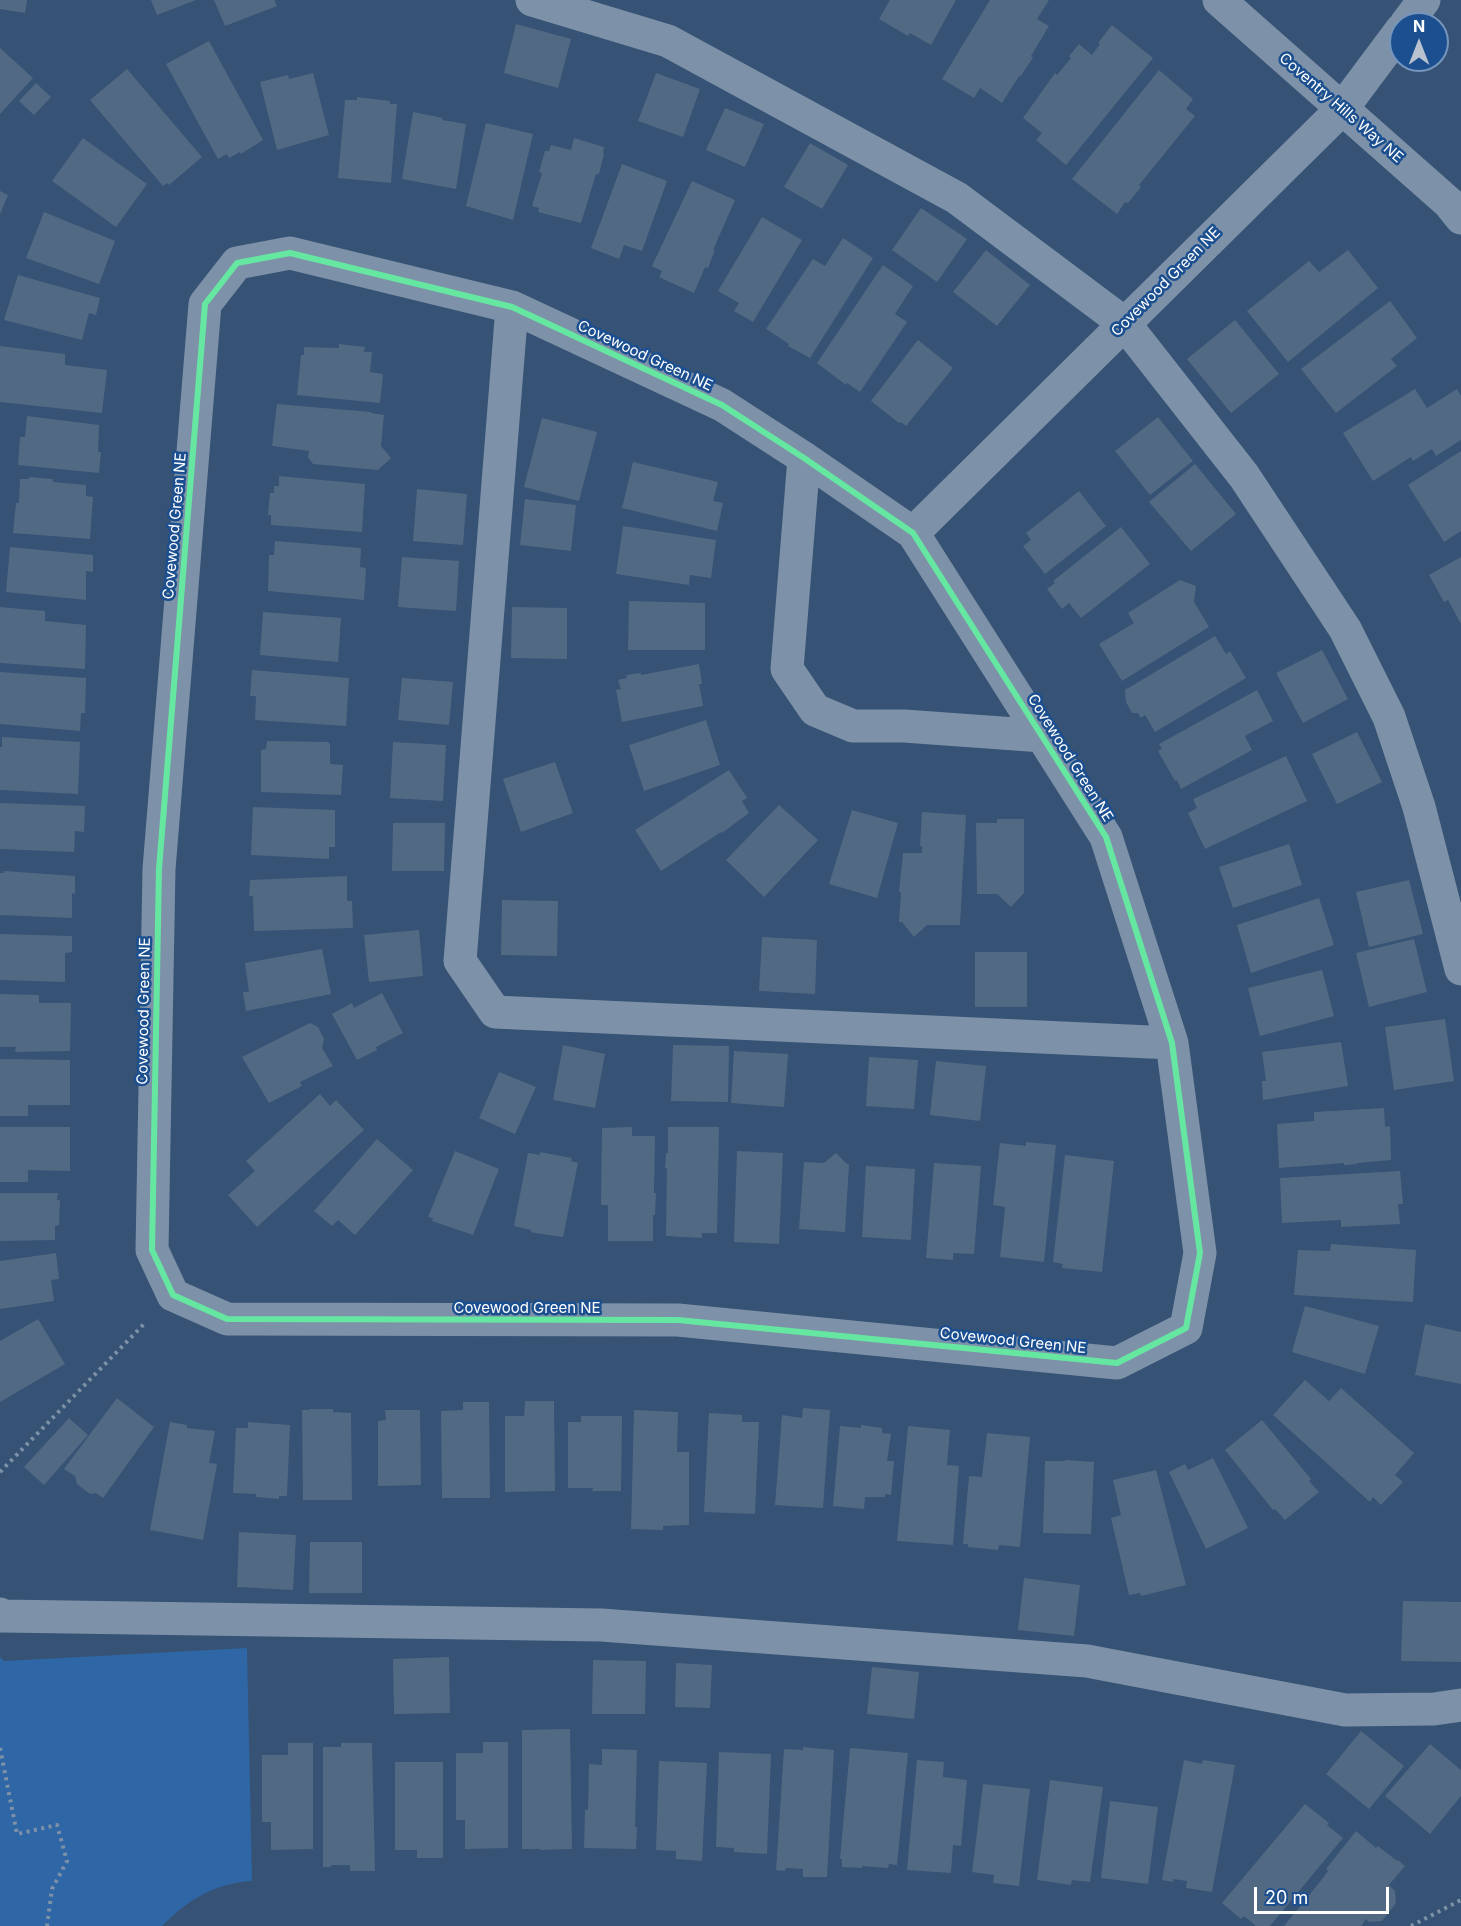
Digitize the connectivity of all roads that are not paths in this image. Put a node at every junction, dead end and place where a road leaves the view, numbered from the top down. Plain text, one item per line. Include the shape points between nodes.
1 (532, 0) edge
2 (1219, 0) edge
3 (1389, 46) edge
4 (1342, 109) junction
5 (1461, 218) edge
6 (512, 307) junction
7 (1124, 323) junction
8 (804, 458) junction
9 (913, 533) junction
10 (1043, 736) junction
11 (1461, 969) edge
12 (1172, 1043) junction
13 (0, 1614) edge
14 (1461, 1705) edge

1 - 7 street via 668,41 957,198
2 - 4 street, Coventry Hills Way NE
3 - 4 street, Covewood Green NE
4 - 5 street, Coventry Hills Way NE
4 - 7 street, Covewood Green NE
6 - 8 street, Covewood Green NE via 722,405
6 - 12 street via 460,961 495,1012
6 - 12 street, Covewood Green NE via 290,254 237,263 205,304 159,869 152,1250 173,1295 227,1319 678,1320 1117,1363 1186,1328 1200,1253
7 - 9 street, Covewood Green NE
7 - 11 street via 1244,476 1345,629 1393,728 1419,807
8 - 9 street, Covewood Green NE
8 - 10 street, Covewood Green NE via 787,669 815,710 853,726
9 - 10 street, Covewood Green NE
10 - 12 street, Covewood Green NE via 1106,837
13 - 14 street via 601,1625 1088,1661 1345,1710

